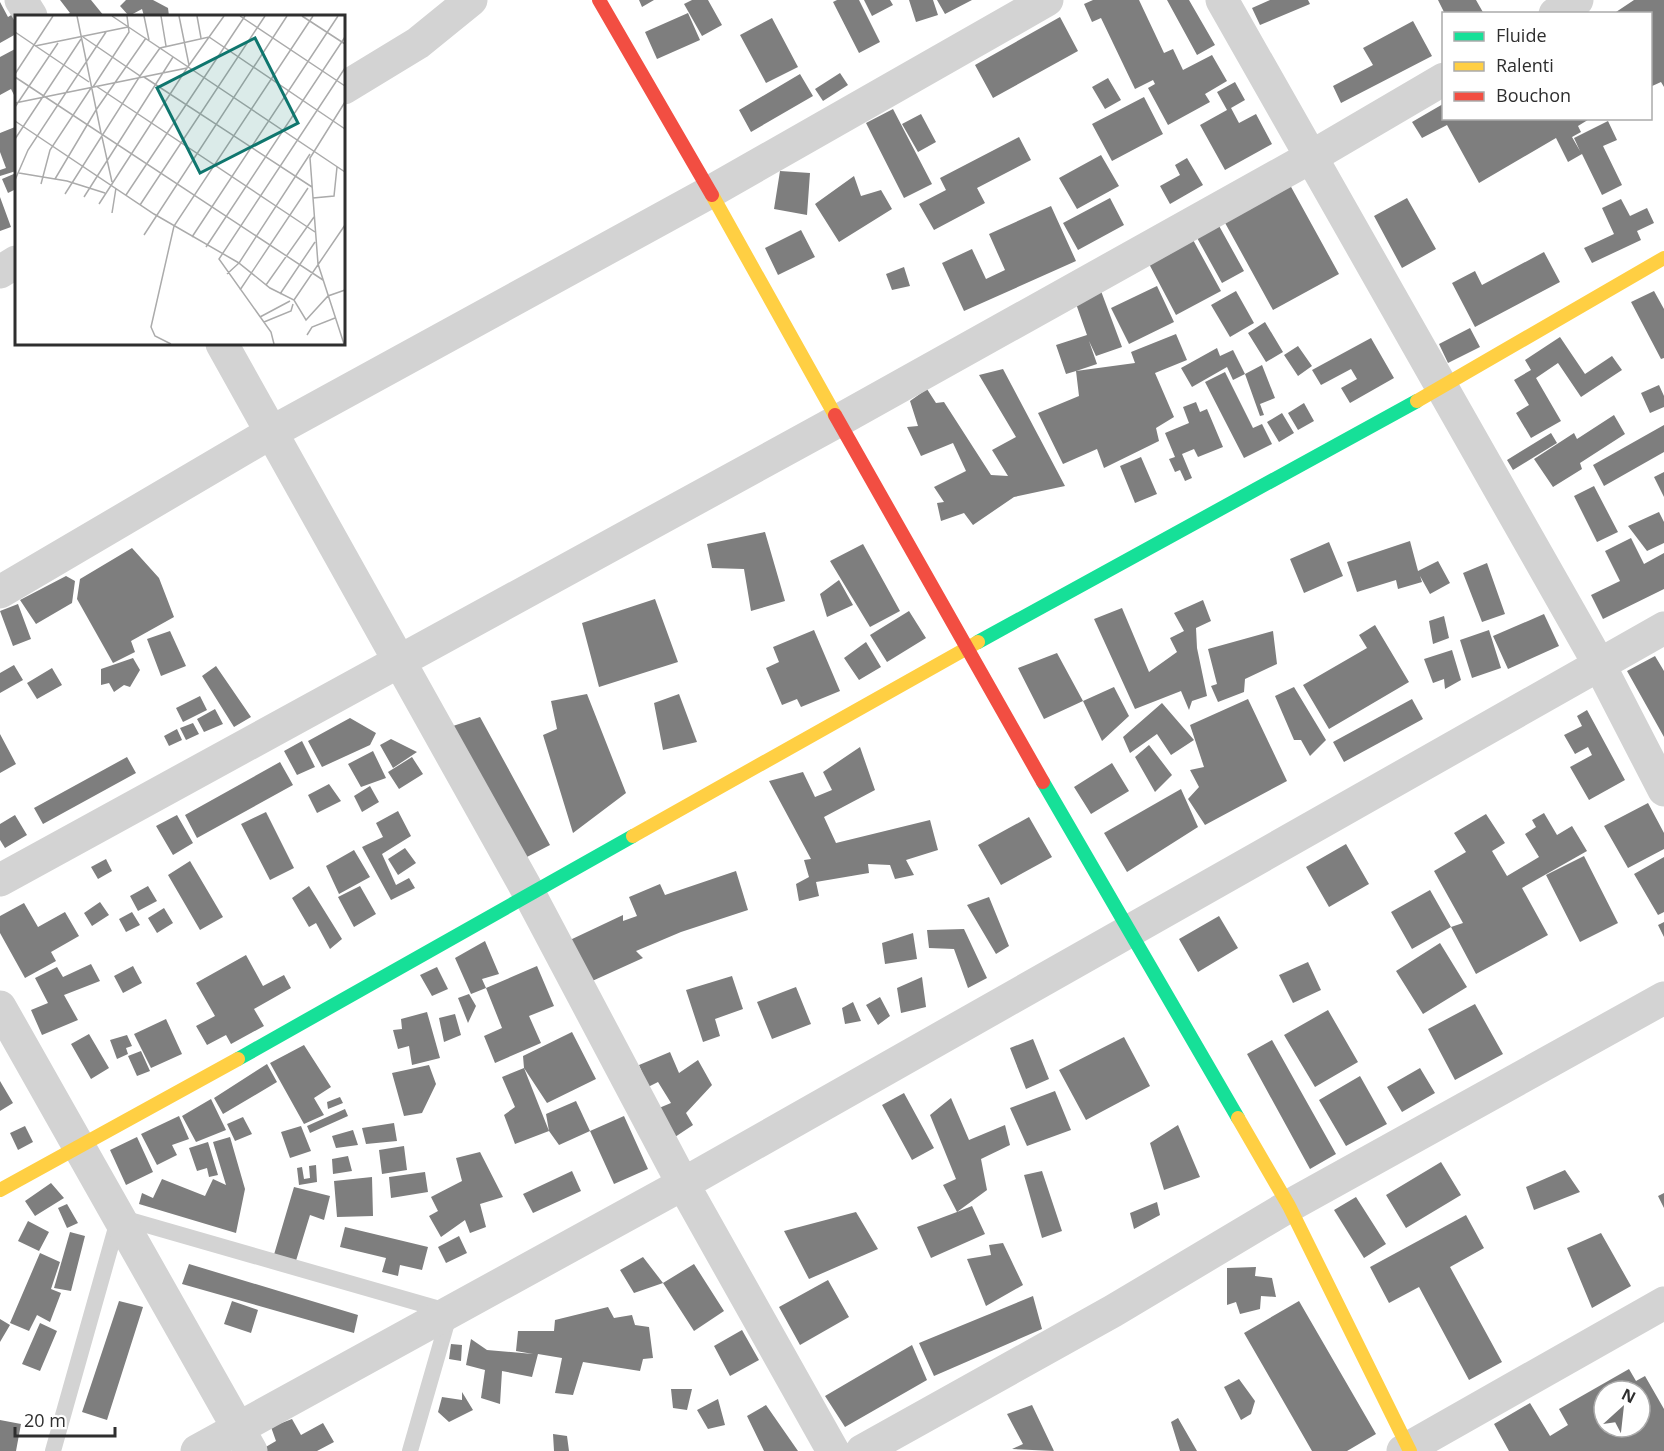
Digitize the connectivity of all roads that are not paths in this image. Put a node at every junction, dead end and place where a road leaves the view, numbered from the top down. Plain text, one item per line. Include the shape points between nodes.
1 (21, 0) edge
2 (471, 0) edge
3 (599, 0) edge
4 (1047, 0) edge
5 (1222, 0) edge
6 (1577, 0) edge
7 (1558, 12) edge
8 (30, 15) edge
9 (1442, 80) edge
10 (345, 87) edge
11 (1311, 157) junction
12 (710, 192) junction
13 (1664, 258) edge
14 (15, 263) edge
15 (0, 272) edge
16 (223, 345) edge
17 (1443, 387) junction
18 (836, 422) junction
19 (272, 432) junction
20 (0, 592) edge
21 (1664, 628) edge
22 (965, 650) junction
23 (398, 662) junction
24 (1599, 663) junction
25 (1664, 790) edge
26 (0, 880) edge
27 (530, 895) junction
28 (1129, 932) junction
29 (1664, 998) edge
30 (0, 1007) edge
31 (80, 1148) junction
32 (683, 1184) junction
33 (0, 1190) edge
34 (1288, 1206) junction
35 (119, 1217) junction
36 (1664, 1303) edge
37 (450, 1312) junction
38 (244, 1440) edge
39 (1407, 1450) edge
40 (53, 1451) edge
41 (197, 1451) edge
42 (410, 1451) edge
43 (833, 1451) edge
44 (862, 1451) edge

1 - 8 street
2 - 10 street via 418,43
3 - 12 street
4 - 12 street
5 - 11 street
6 - 7 street
9 - 11 street
11 - 17 street
11 - 18 street
12 - 18 street
12 - 19 street
13 - 17 street
14 - 15 street
16 - 19 street
17 - 22 street
17 - 24 street
18 - 22 street
18 - 23 street
19 - 20 street
19 - 23 street
21 - 24 street
22 - 27 street
22 - 28 street
23 - 26 street
23 - 27 street
24 - 25 street
24 - 28 street
27 - 31 street
27 - 32 street
28 - 32 street
28 - 34 street
29 - 34 street
30 - 31 street
31 - 33 street
31 - 35 street
32 - 37 street
32 - 43 street
34 - 39 street
34 - 44 street via 1113,1311
35 - 37 lane
35 - 38 street
35 - 40 lane
36 - 39 street
37 - 38 street
37 - 42 lane
38 - 41 street

